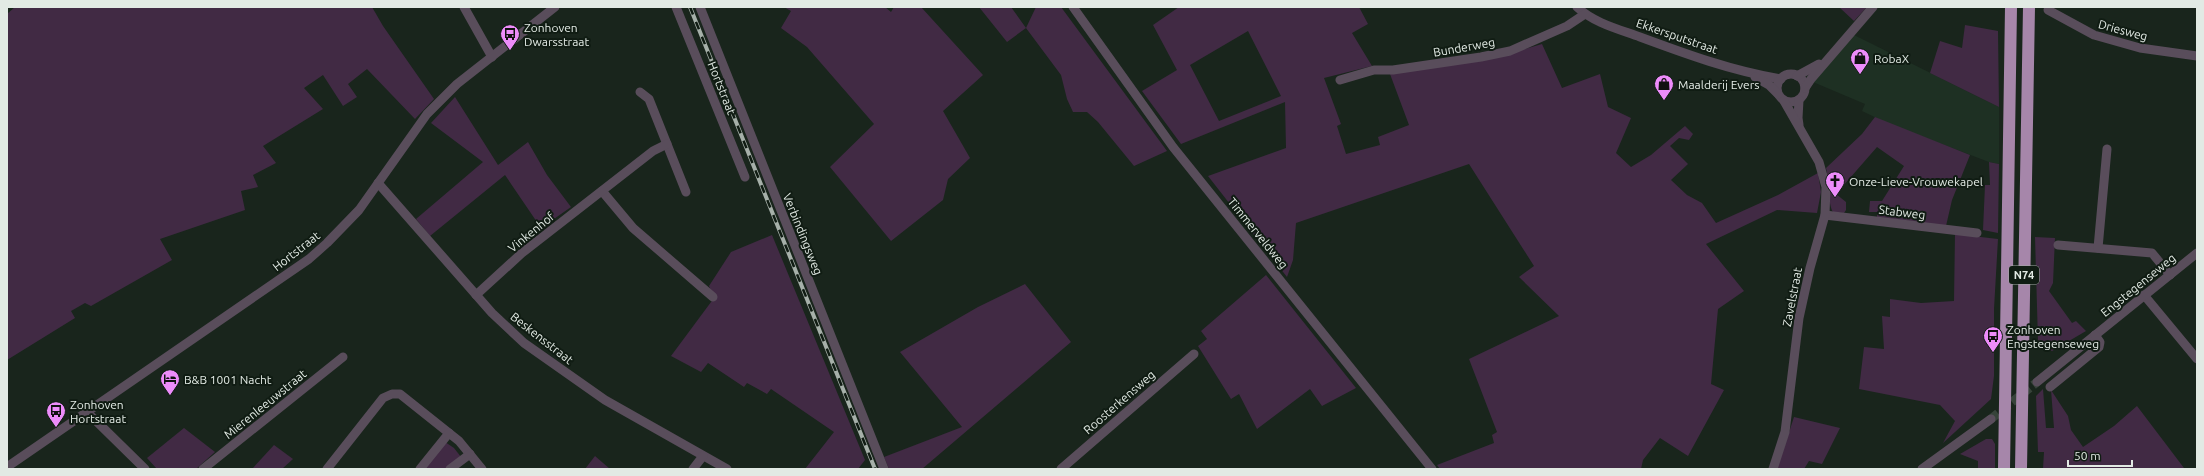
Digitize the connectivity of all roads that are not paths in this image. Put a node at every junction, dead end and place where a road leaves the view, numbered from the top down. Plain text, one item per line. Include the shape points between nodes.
1 (464, 7) edge
2 (555, 7) edge
3 (672, 7) edge
4 (676, 7) edge
5 (700, 7) edge
6 (1073, 7) edge
7 (1577, 7) edge
8 (1873, 7) edge
9 (2011, 7) edge
10 (2029, 7) edge
11 (2048, 10) dead end
12 (1585, 14) junction
13 (2197, 56) edge
14 (492, 57) junction
15 (692, 58) dead end
16 (1827, 59) junction
17 (1750, 74) junction
18 (1797, 76) junction
19 (1780, 78) junction
20 (1340, 80) dead end
21 (1805, 88) junction
22 (640, 92) dead end
23 (1781, 98) junction
24 (1799, 100) junction
25 (1802, 134) junction
26 (667, 144) junction
27 (2107, 149) dead end
28 (745, 177) dead end
29 (378, 183) junction
30 (602, 191) junction
31 (686, 192) dead end
32 (1825, 215) junction
33 (1977, 233) dead end
34 (2058, 245) dead end
35 (2098, 248) junction
36 (2197, 253) edge
37 (2170, 275) junction
38 (476, 295) junction
39 (2144, 295) junction
40 (713, 297) dead end
41 (2095, 335) junction
42 (1194, 354) dead end
43 (343, 357) dead end
44 (2197, 359) edge
45 (2037, 382) tunnel mouth
46 (2050, 387) dead end
47 (87, 412) junction
48 (1991, 419) tunnel mouth
49 (449, 433) junction
50 (470, 454) junction
51 (703, 456) junction
52 (7, 467) edge
53 (145, 469) edge
54 (203, 469) edge
55 (327, 469) edge
56 (420, 469) edge
57 (450, 469) edge
58 (482, 469) edge
59 (693, 469) edge
60 (727, 469) edge
61 (884, 469) edge
62 (1061, 469) edge
63 (1432, 469) edge
64 (1773, 469) edge
65 (1922, 469) edge
66 (2004, 469) edge
67 (2022, 469) edge

1 - 14 street
2 - 14 street, Hortstraat
3 - 15 street
4 - 28 street, Hortstraat
5 - 61 street, Verbindingsweg
6 - 63 street, Timmerveldweg via 1173,147
7 - 12 street, Ekkersputstraat
8 - 16 street, Zavelstraat
9 - 66 highway, N74
10 - 67 highway, N74
11 - 13 street, Driesweg via 2094,35 2140,48
12 - 17 street, Ekkersputstraat via 1650,40
12 - 20 street, Bunderweg via 1567,26 1510,50 1481,58 1393,70 1374,70
14 - 29 street, Hortstraat via 457,84 427,114
16 - 18 street, Zavelstraat
16 - 21 street, Zavelstraat
17 - 19 street, Ekkersputstraat
17 - 23 street, Ekkersputstraat via 1769,85
18 - 19 street, Zavelstraat via 1788,75
18 - 21 street via 1804,82
19 - 23 street via 1777,86
21 - 24 street, Zavelstraat
22 - 26 street via 649,99
23 - 24 street via 1790,102
23 - 25 street, Zavelstraat
24 - 25 street, Zavelstraat via 1798,118
25 - 32 street, Zavelstraat via 1819,162 1824,176
26 - 30 street, Vinkenhof via 653,151
26 - 31 street
27 - 35 street
29 - 38 street, Beskensstraat
29 - 47 street, Hortstraat via 359,210 309,258
30 - 38 street, Vinkenhof via 522,254
30 - 40 street via 633,228
32 - 33 street, Stabweg
32 - 64 street, Zavelstraat via 1810,268 1800,318 1785,432
34 - 35 street
35 - 37 street via 2152,253
36 - 37 street, Engstegenseweg
37 - 39 street, Engstegenseweg
38 - 51 street, Beskensstraat via 524,343 627,413
39 - 41 street, Engstegenseweg
39 - 44 street
41 - 45 street, Engstegenseweg
41 - 46 street via 2101,345 2097,350
42 - 62 street, Roosterkensweg
43 - 54 street, Mierenleeuwstraat
47 - 52 street, Hortstraat
47 - 53 street
48 - 65 street
49 - 50 street
49 - 55 street via 400,394 392,394 383,398
49 - 56 street
50 - 57 street
50 - 58 street
51 - 59 street
51 - 60 street, Beskensstraat

